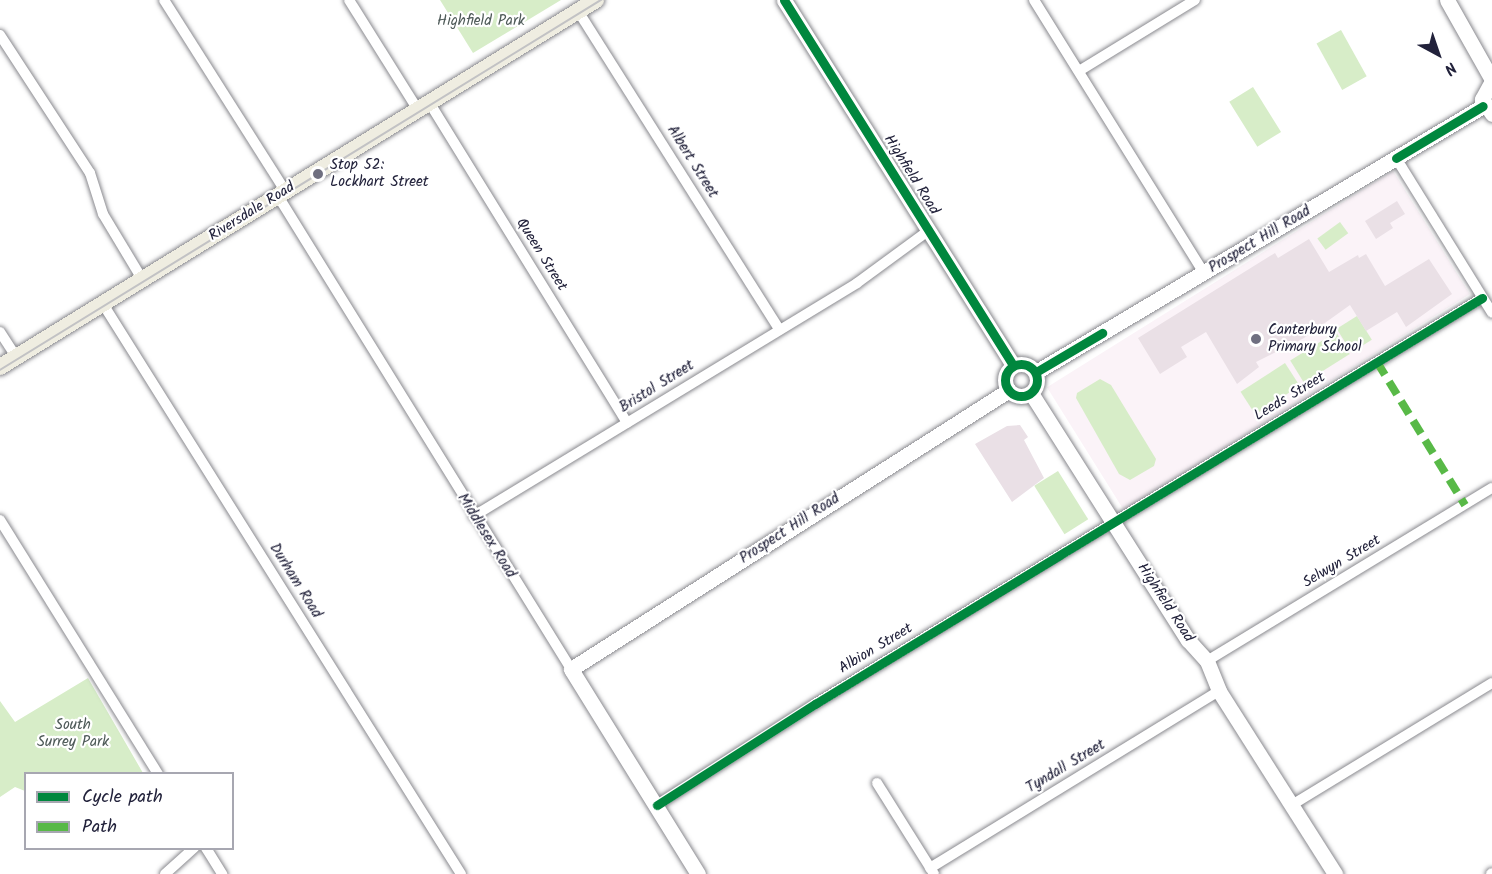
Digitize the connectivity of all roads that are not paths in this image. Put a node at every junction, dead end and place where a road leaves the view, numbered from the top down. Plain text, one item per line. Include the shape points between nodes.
1 (164, 0) edge
2 (349, 0) edge
3 (596, 0) edge
4 (784, 0) edge
5 (1034, 0) edge
6 (1195, 0) edge
7 (1447, 0) edge
8 (578, 11) junction
9 (0, 35) edge
10 (1079, 71) junction
11 (1492, 80) edge
12 (424, 106) junction
13 (1488, 110) edge
14 (1396, 158) junction
15 (281, 193) junction
16 (928, 231) junction
17 (1204, 273) junction
18 (142, 279) junction
19 (1482, 298) junction
20 (103, 304) junction
21 (1492, 313) edge
22 (779, 329) junction
23 (0, 332) edge
24 (16, 357) junction
25 (1013, 365) junction
26 (0, 367) edge
27 (1035, 372) junction
28 (1009, 390) junction
29 (1031, 393) junction
30 (627, 423) junction
31 (1492, 488) edge
32 (474, 516) junction
33 (0, 520) edge
34 (1113, 522) junction
35 (1207, 661) junction
36 (571, 669) junction
37 (1492, 683) edge
38 (1219, 691) junction
39 (157, 772) edge
40 (877, 783) dead end
41 (657, 805) junction
42 (1292, 805) junction
43 (193, 850) edge
44 (207, 850) edge
45 (932, 871) edge
46 (165, 874) edge
47 (222, 874) edge
48 (461, 874) edge
49 (698, 874) edge
50 (1335, 874) edge

1 - 15 street, Middlesex Road
2 - 12 street, Queen Street
3 - 8 main road, Riversdale Road
4 - 16 street, Highfield Road
5 - 10 street
6 - 10 street
7 - 11 street
8 - 12 main road, Riversdale Road
8 - 22 street, Albert Street
9 - 18 street via 90,173 103,214
10 - 17 street
11 - 13 street via 1483,92
12 - 15 main road, Riversdale Road
12 - 30 street, Queen Street
13 - 14 street, Prospect Hill Road
14 - 17 street, Prospect Hill Road
14 - 19 street
15 - 18 main road, Riversdale Road
15 - 32 street, Middlesex Road via 294,223
16 - 22 street, Bristol Street via 857,283
16 - 25 street, Highfield Road
17 - 27 street, Prospect Hill Road
18 - 20 main road, Riversdale Road
19 - 21 street
19 - 34 street, Leeds Street
20 - 24 main road, Riversdale Road
20 - 48 street, Durham Road
22 - 30 street, Bristol Street
23 - 24 street
24 - 26 main road, Riversdale Road
25 - 27 street via 1027,364
25 - 28 street via 1006,375
27 - 29 street via 1038,383
28 - 29 street via 1017,396
28 - 36 street, Prospect Hill Road
29 - 34 street, Highfield Road
30 - 32 street, Bristol Street
31 - 35 street, Selwyn Street
32 - 36 street, Middlesex Road
33 - 39 street
34 - 35 street, Highfield Road via 1188,640
34 - 41 street, Albion Street
35 - 38 street, Highfield Road
36 - 41 street, Middlesex Road
37 - 42 street
38 - 42 street, Highfield Road
38 - 45 street, Tyndall Street
40 - 45 street
41 - 49 street, Middlesex Road
42 - 50 street, Highfield Road
43 - 46 street
44 - 47 street

